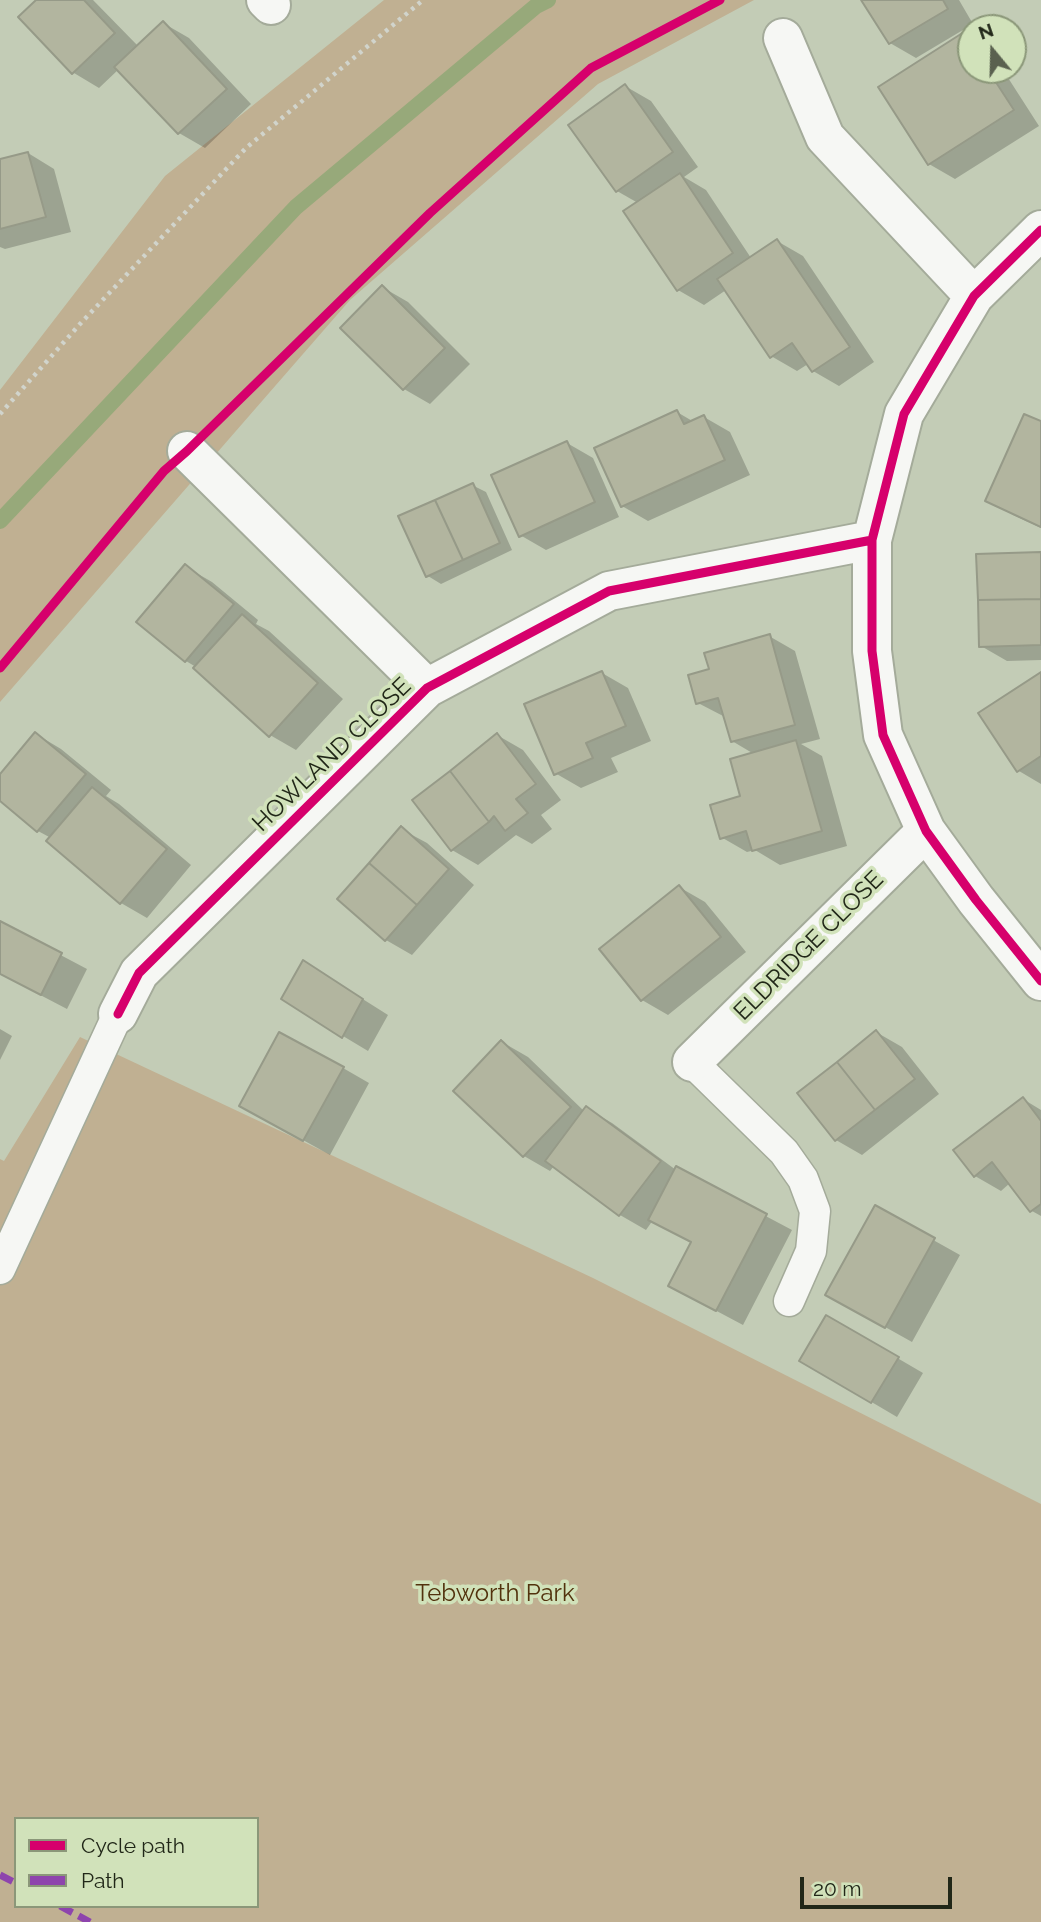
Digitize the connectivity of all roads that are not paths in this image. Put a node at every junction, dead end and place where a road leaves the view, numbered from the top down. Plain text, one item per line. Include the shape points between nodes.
1 (783, 38) dead end
2 (1041, 230) edge
3 (974, 296) junction
4 (187, 451) dead end
5 (872, 540) junction
6 (427, 688) junction
7 (926, 831) junction
8 (1041, 982) edge
9 (118, 1014) joint
10 (692, 1062) joint
11 (0, 1269) edge
12 (789, 1301) dead end

1 - 3 street via 824,137
2 - 3 street
3 - 5 street via 904,414
4 - 6 street, HOWLAND CLOSE
5 - 6 street, HOWLAND CLOSE via 609,591
5 - 7 street via 872,651 883,735
6 - 9 street, HOWLAND CLOSE via 139,973
7 - 8 street
7 - 10 street, ELDRIDGE CLOSE
9 - 11 lane, HOWLAND CLOSE
10 - 12 lane via 784,1152 803,1179 814,1211 811,1251

